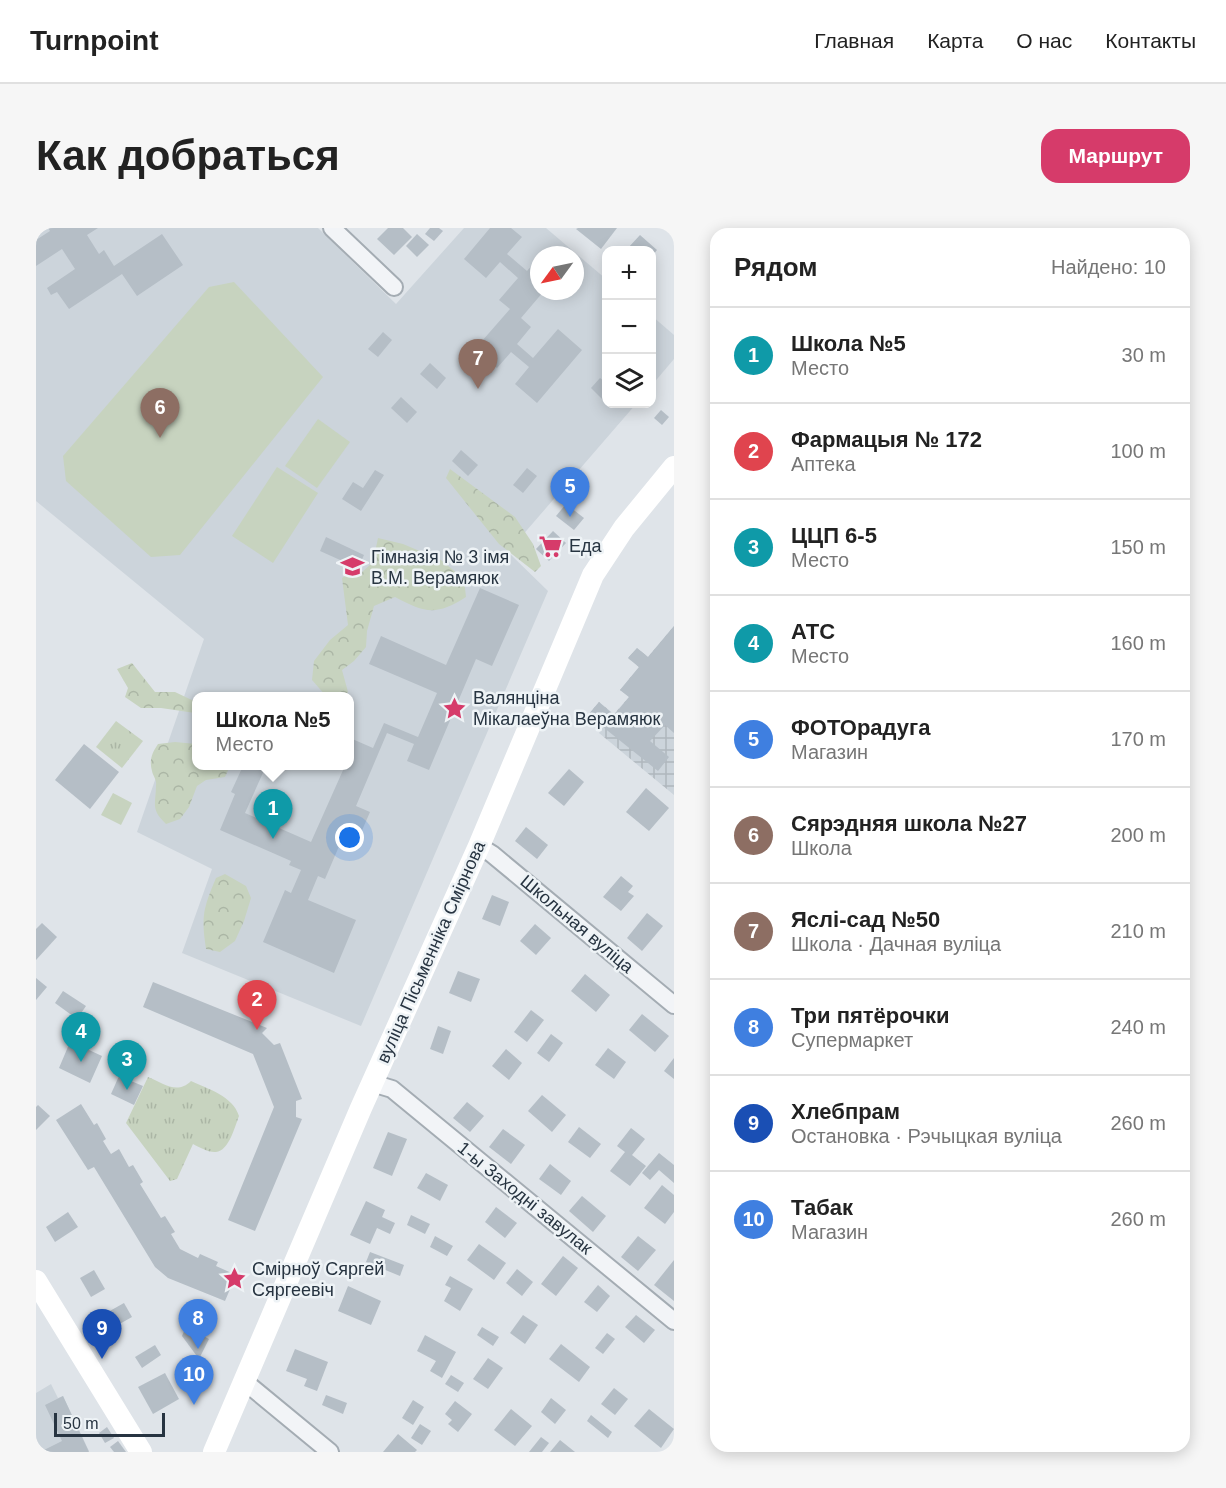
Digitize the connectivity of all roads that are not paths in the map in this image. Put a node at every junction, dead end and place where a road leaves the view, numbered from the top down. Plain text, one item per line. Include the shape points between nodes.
1 (332, 228) edge
2 (394, 287) dead end
3 (674, 467) edge
4 (479, 846) junction
5 (674, 1005) edge
6 (372, 1083) junction
7 (36, 1281) edge
8 (674, 1321) edge
9 (244, 1381) junction
10 (141, 1452) edge
11 (214, 1452) edge
12 (330, 1452) edge

1 - 2 street
3 - 4 main road, вуліца Пісьменніка Смірнова via 624,528 593,575
4 - 5 street, Школьная вуліца
4 - 6 main road, вуліца Пісьменніка Смірнова
6 - 8 street, 1-ы Заходні завулак via 392,1089
6 - 9 main road, вуліца Пісьменніка Смірнова
7 - 10 main road
9 - 11 main road, вуліца Пісьменніка Смірнова
9 - 12 street

